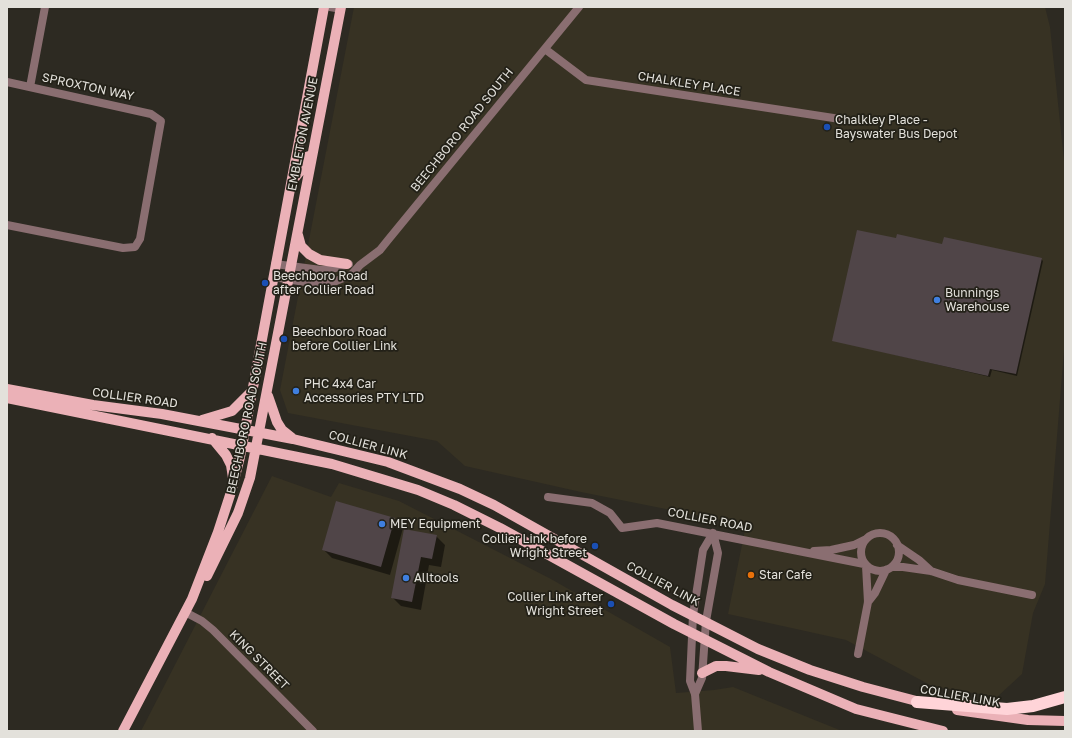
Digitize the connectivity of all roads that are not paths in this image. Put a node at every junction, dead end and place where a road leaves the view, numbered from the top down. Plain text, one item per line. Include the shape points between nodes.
1 (45, 7) edge
2 (324, 7) edge
3 (330, 7) edge
4 (579, 7) edge
5 (341, 8) edge
6 (545, 50) junction
7 (7, 82) edge
8 (30, 87) junction
9 (840, 119) dead end
10 (312, 155) junction
11 (290, 185) junction
12 (7, 225) edge
13 (298, 233) junction
14 (275, 264) junction
15 (347, 264) junction
16 (360, 265) junction
17 (292, 267) junction
18 (273, 277) junction
19 (289, 280) junction
20 (252, 392) junction
21 (267, 394) junction
22 (8, 395) edge
23 (198, 421) junction
24 (245, 430) junction
25 (260, 433) junction
26 (212, 438) junction
27 (293, 439) junction
28 (242, 445) junction
29 (256, 448) junction
30 (234, 482) junction
31 (548, 497) dead end
32 (713, 534) junction
33 (865, 540) junction
34 (898, 545) junction
35 (805, 552) junction
36 (865, 565) junction
37 (889, 569) junction
38 (931, 571) junction
39 (1032, 595) dead end
40 (192, 599) junction
41 (868, 602) junction
42 (185, 612) junction
43 (693, 615) junction
44 (706, 621) junction
45 (691, 633) junction
46 (704, 639) junction
47 (858, 654) dead end
48 (769, 672) junction
49 (702, 673) junction
50 (695, 694) junction
51 (1065, 697) edge
52 (917, 702) junction
53 (1065, 721) edge
54 (123, 731) edge
55 (313, 731) edge
56 (698, 731) edge
57 (943, 731) edge

1 - 8 street
2 - 11 main road, EMBLETON AVENUE
3 - 5 street
4 - 6 street, BEECHBORO ROAD SOUTH
5 - 10 main road, EMBLETON AVENUE
6 - 9 street, CHALKLEY PLACE via 586,80
6 - 16 street, BEECHBORO ROAD SOUTH via 388,240
7 - 8 street, SPROXTON WAY
8 - 12 street, SPROXTON WAY via 151,114 161,121 140,238 135,247 123,248
10 - 11 main road via 304,158
10 - 13 main road, EMBLETON AVENUE
11 - 14 main road, EMBLETON AVENUE
13 - 15 main road via 301,246 309,254 326,262
13 - 17 main road, EMBLETON AVENUE
14 - 17 street
14 - 18 main road, BEECHBORO ROAD SOUTH
15 - 16 street
15 - 17 street via 329,270
16 - 19 street, BEECHBORO ROAD SOUTH via 351,275 336,281 318,284
17 - 19 main road, BEECHBORO ROAD SOUTH
18 - 19 street, BEECHBORO ROAD SOUTH
18 - 20 main road, BEECHBORO ROAD SOUTH
19 - 21 main road, BEECHBORO ROAD SOUTH
20 - 23 main road via 232,411
20 - 24 main road, BEECHBORO ROAD SOUTH
21 - 25 main road, BEECHBORO ROAD SOUTH
21 - 27 main road via 282,430
22 - 23 main road, COLLIER ROAD via 148,412
22 - 26 main road, COLLIER ROAD
23 - 24 main road, COLLIER ROAD
24 - 25 main road, COLLIER ROAD
24 - 28 main road, BEECHBORO ROAD SOUTH
25 - 27 main road, COLLIER LINK
25 - 29 main road, BEECHBORO ROAD SOUTH
26 - 28 main road, COLLIER ROAD
26 - 30 main road via 231,465
27 - 43 main road, COLLIER LINK via 388,462 460,489 532,525
28 - 29 main road, COLLIER ROAD
28 - 30 main road, BEECHBORO ROAD SOUTH
29 - 40 main road, BEECHBORO ROAD SOUTH via 250,478 238,513 203,585
29 - 45 main road via 354,469 454,505
30 - 40 main road, BEECHBORO ROAD SOUTH
31 - 32 street, COLLIER ROAD via 592,503 610,513 622,528 657,523
32 - 35 street, COLLIER ROAD
32 - 43 street via 703,550
32 - 44 street via 718,553
33 - 34 street via 876,533 882,533 889,535
33 - 35 street, COLLIER ROAD via 831,550
33 - 36 street via 860,552
34 - 37 street via 898,557
34 - 38 street
35 - 36 street, COLLIER ROAD
36 - 37 street via 874,571
36 - 41 street
37 - 38 street via 903,567
37 - 41 street
38 - 39 street via 958,580
40 - 42 main road, BEECHBORO ROAD SOUTH
41 - 47 street
42 - 54 main road, BEECHBORO ROAD SOUTH
42 - 55 street, KING STREET via 212,630
43 - 44 main road, COLLIER LINK
43 - 45 street
44 - 46 street
44 - 52 main road, COLLIER LINK via 758,649 810,670
45 - 46 main road
45 - 50 street via 690,681
46 - 48 main road
46 - 49 street
48 - 49 main road via 716,666
48 - 57 main road via 856,710
49 - 50 street
50 - 56 street
51 - 52 highway via 1033,706 1007,709
52 - 53 main road, COLLIER LINK via 972,713

